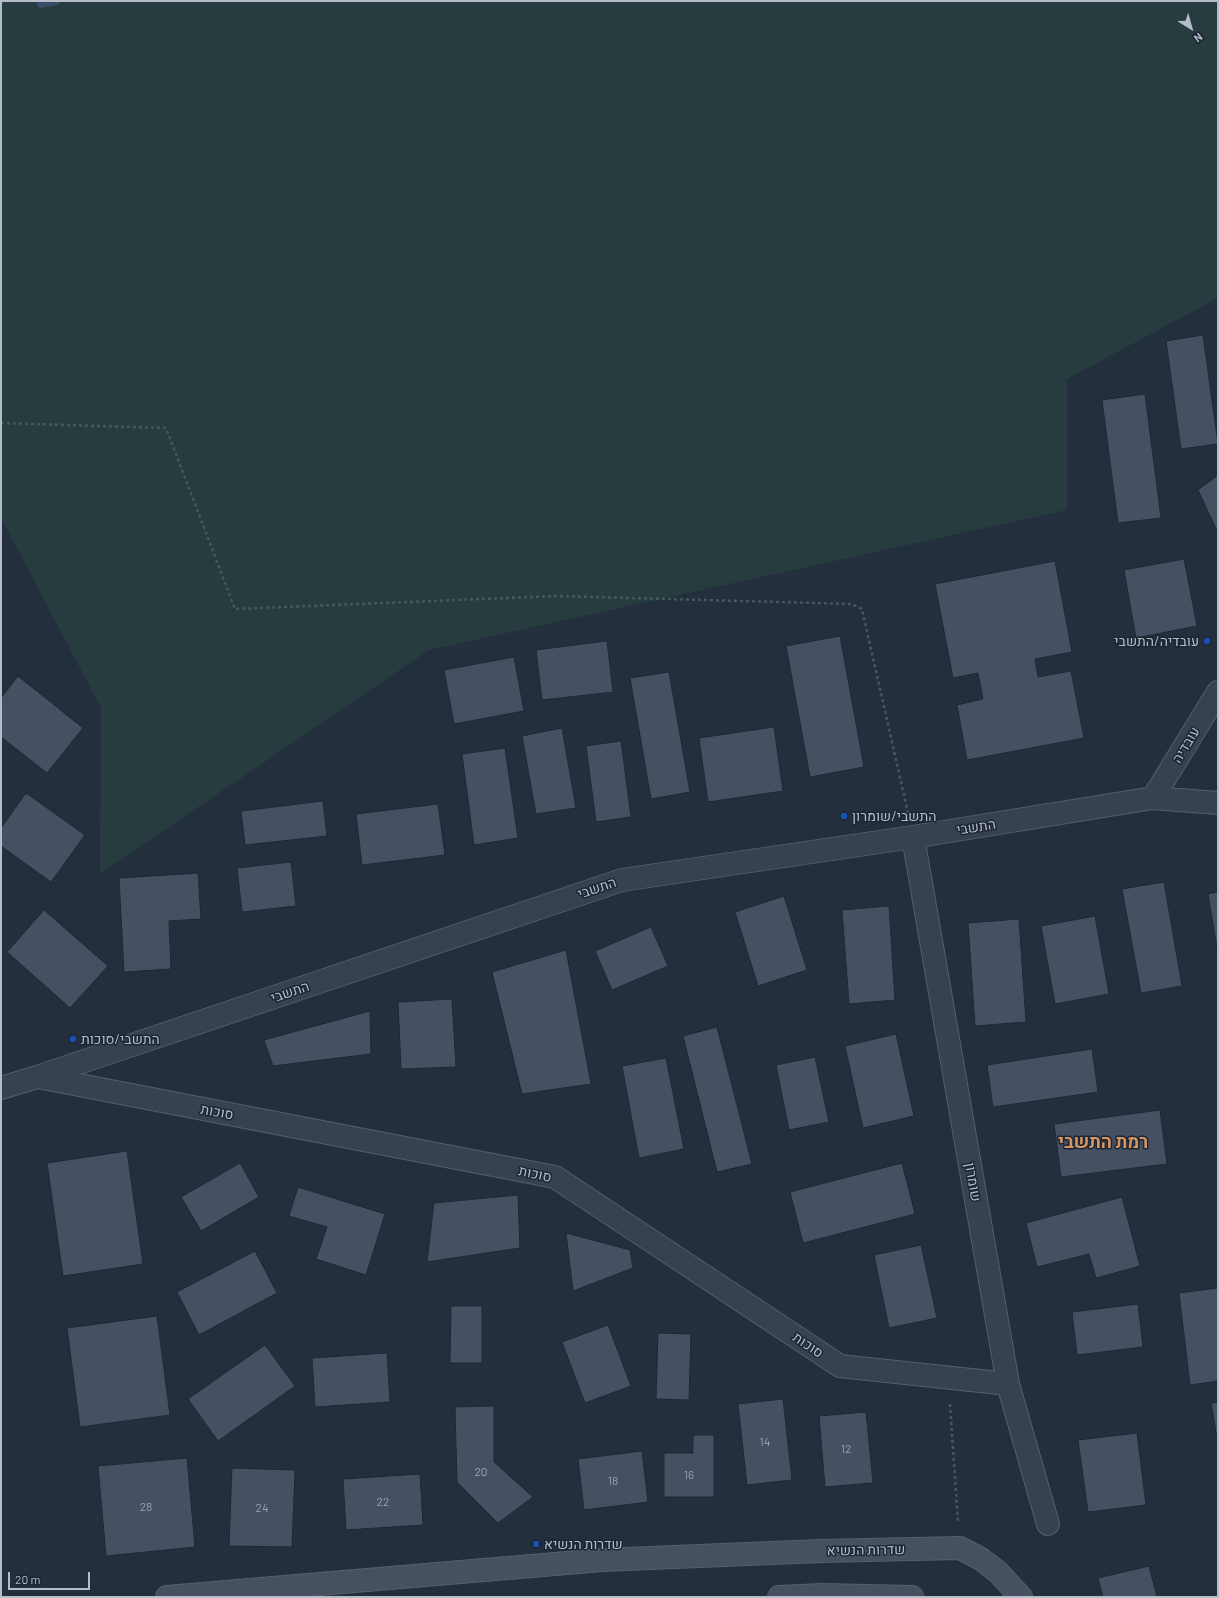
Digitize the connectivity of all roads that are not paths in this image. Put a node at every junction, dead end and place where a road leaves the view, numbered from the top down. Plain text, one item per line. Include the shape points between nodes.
1 (1218, 692) edge
2 (1154, 798) junction
3 (1218, 803) edge
4 (913, 837) junction
5 (37, 1077) junction
6 (1, 1088) edge
7 (1008, 1384) junction
8 (1048, 1524) dead end
9 (167, 1597) edge
10 (779, 1597) edge
11 (912, 1597) edge
12 (1021, 1597) edge

1 - 2 street, עובדיה
2 - 3 street, התשבי
2 - 4 street, התשבי
4 - 5 street, התשבי via 622,880
4 - 7 street, שומרון
5 - 6 street, התשבי
5 - 7 street, סוכות via 555,1177 840,1366
7 - 8 street, שומרון
9 - 12 street, שדרות הנשיא via 602,1560 960,1548 998,1572
10 - 11 street

